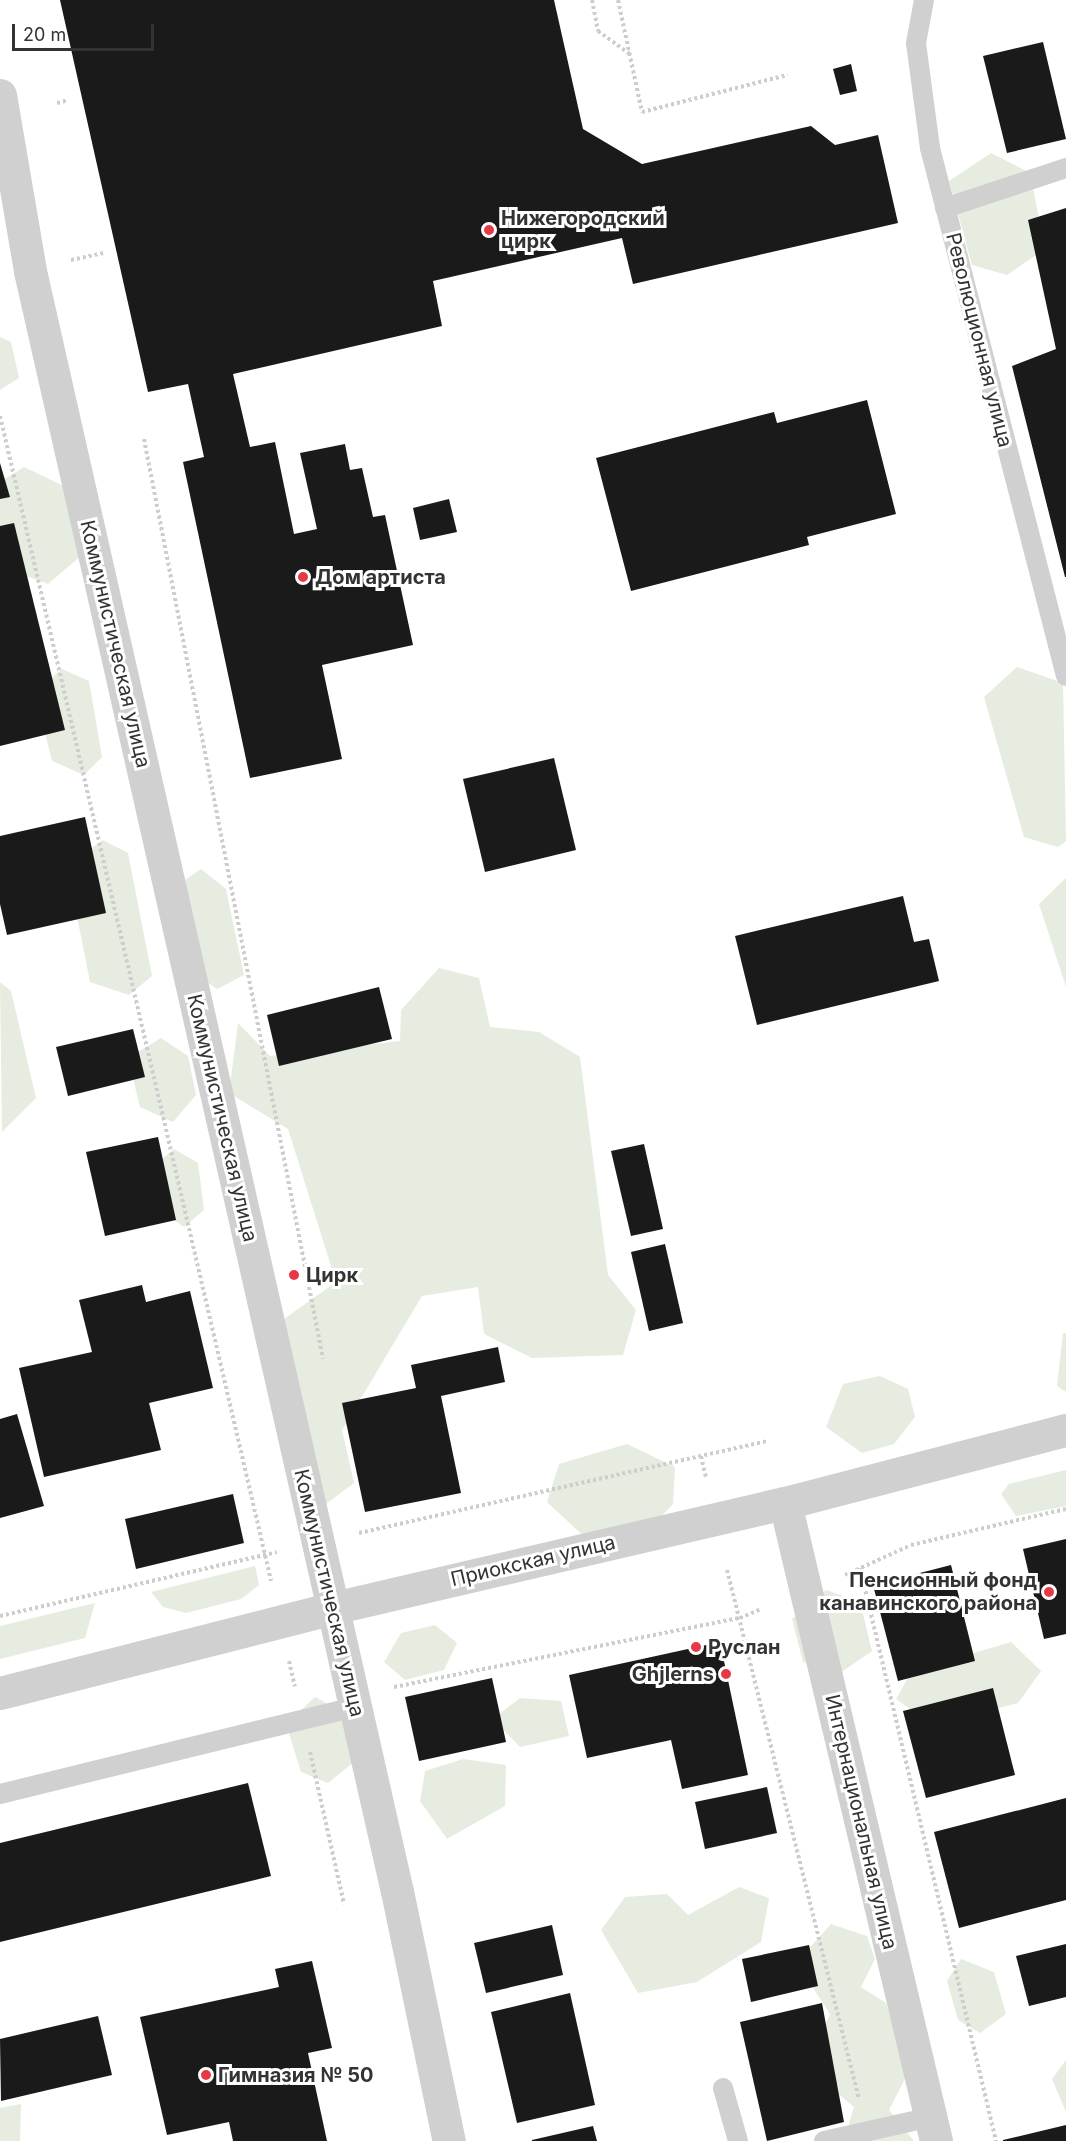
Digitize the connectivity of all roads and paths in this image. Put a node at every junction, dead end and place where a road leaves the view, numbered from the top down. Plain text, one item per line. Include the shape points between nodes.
1 (592, 0) edge
2 (618, 0) edge
3 (924, 0) edge
4 (630, 54) junction
5 (787, 75) dead end
6 (0, 95) edge
7 (68, 100) dead end
8 (57, 103) dead end
9 (1066, 168) edge
10 (7, 188) edge
11 (945, 208) junction
12 (103, 253) dead end
13 (58, 263) dead end
14 (0, 416) edge
15 (144, 439) dead end
16 (1066, 676) edge
17 (325, 1371) dead end
18 (1066, 1430) edge
19 (768, 1441) dead end
20 (701, 1456) junction
21 (706, 1477) dead end
22 (785, 1503) junction
23 (1066, 1509) edge
24 (355, 1522) dead end
25 (357, 1533) junction
26 (351, 1535) dead end
27 (281, 1551) dead end
28 (266, 1554) junction
29 (860, 1568) junction
30 (727, 1570) dead end
31 (836, 1579) dead end
32 (271, 1585) dead end
33 (333, 1608) junction
34 (761, 1609) dead end
35 (0, 1616) edge
36 (740, 1618) junction
37 (288, 1653) dead end
38 (0, 1693) edge
39 (354, 1702) junction
40 (302, 1720) junction
41 (0, 1794) edge
42 (344, 1904) dead end
43 (723, 2088) dead end
44 (861, 2108) dead end
45 (933, 2129) edge
46 (449, 2141) edge
47 (738, 2141) edge
48 (824, 2141) edge
49 (996, 2141) edge

1 - 4 path via 598,31
2 - 4 path
3 - 11 lane, Революционная улица via 916,43 930,148
4 - 5 path via 642,112
6 - 10 street, Коммунистическая улица
7 - 8 path
9 - 11 lane
10 - 33 street, Коммунистическая улица via 30,271
11 - 16 lane, Революционная улица
12 - 13 path
14 - 28 path
15 - 17 path
18 - 22 street, Приокская улица
19 - 20 path
20 - 21 path
20 - 25 path
22 - 33 street, Приокская улица
22 - 45 street, Интернациональная улица
23 - 29 path via 911,1545
24 - 25 path
25 - 26 path
27 - 28 path
28 - 32 path
28 - 35 path
29 - 31 path
29 - 49 path
30 - 36 path
33 - 38 street, Приокская улица
33 - 39 street, Коммунистическая улица
34 - 36 path
36 - 39 path
36 - 44 path
37 - 40 path
39 - 40 lane
39 - 46 street, Коммунистическая улица
40 - 41 lane
40 - 42 path
43 - 47 lane
45 - 48 lane

